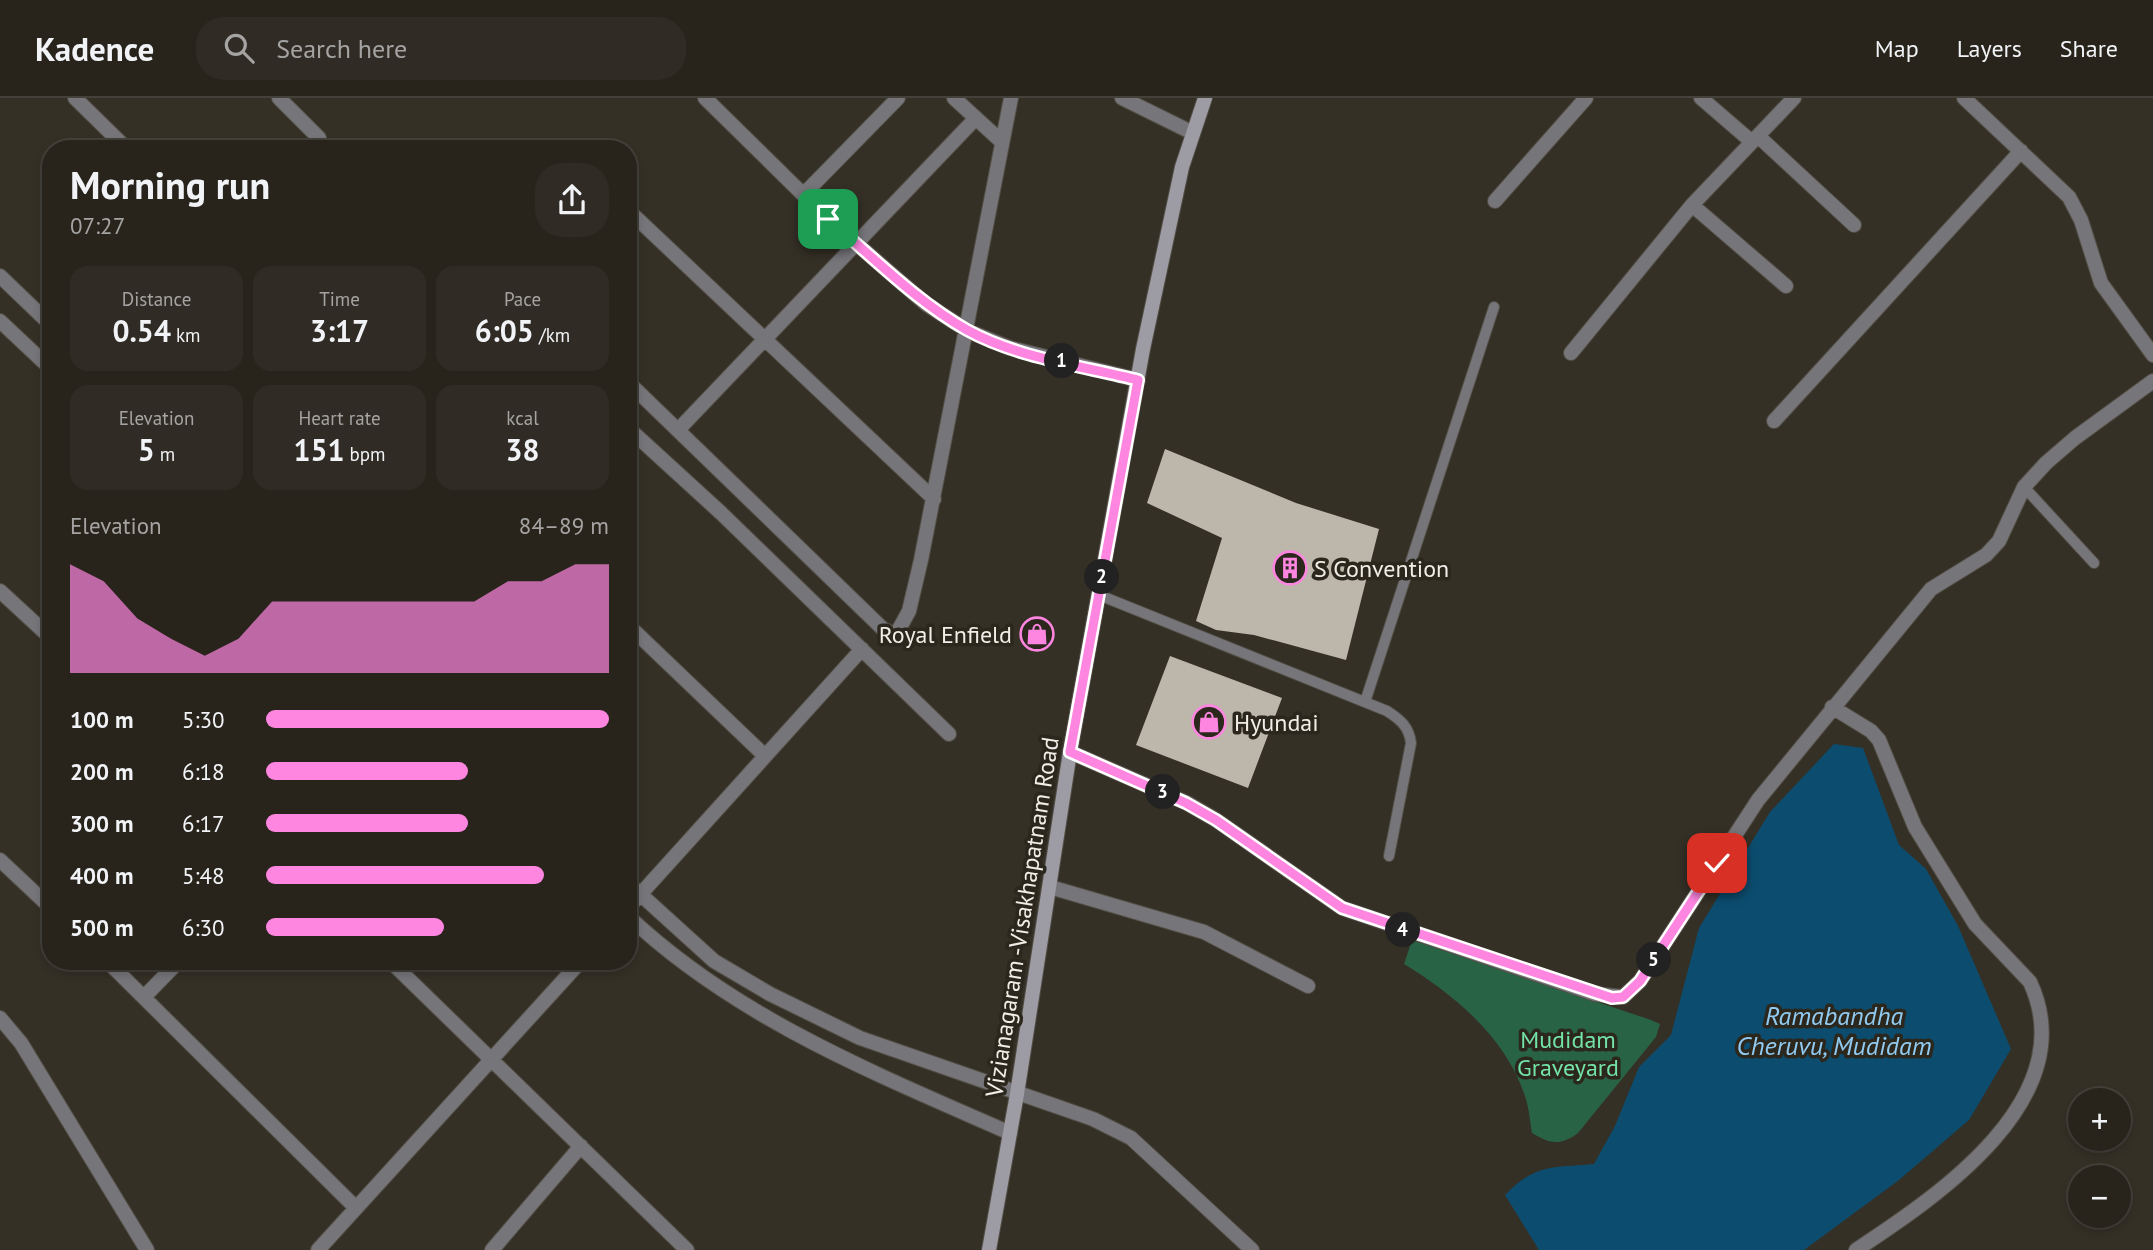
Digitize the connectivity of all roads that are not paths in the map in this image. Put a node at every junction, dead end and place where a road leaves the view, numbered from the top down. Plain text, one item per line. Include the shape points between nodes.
1 (75, 98) edge
2 (279, 98) edge
3 (705, 98) edge
4 (898, 98) edge
5 (954, 98) edge
6 (1011, 98) edge
7 (1122, 98) edge
8 (1205, 98) edge
9 (1586, 98) edge
10 (1701, 98) edge
11 (1794, 98) edge
12 (1964, 98) edge
13 (976, 118) junction
14 (1193, 134) junction
15 (1755, 139) junction
16 (118, 140) edge
17 (320, 140) edge
18 (1002, 142) junction
19 (2021, 151) junction
20 (804, 194) junction
21 (1495, 201) dead end
22 (1692, 205) junction
23 (637, 218) edge
24 (1854, 225) dead end
25 (857, 244) junction
26 (0, 276) edge
27 (1786, 286) dead end
28 (1494, 307) dead end
29 (42, 316) edge
30 (0, 321) edge
31 (968, 331) junction
32 (763, 339) junction
33 (1571, 353) dead end
34 (2153, 355) edge
35 (42, 361) edge
36 (1138, 380) junction
37 (2153, 382) edge
38 (637, 391) edge
39 (1774, 421) dead end
40 (678, 430) junction
41 (637, 436) edge
42 (2024, 486) junction
43 (934, 499) junction
44 (2094, 563) dead end
45 (0, 591) edge
46 (1099, 595) junction
47 (42, 630) edge
48 (637, 634) edge
49 (862, 649) junction
50 (1365, 702) junction
51 (1832, 707) junction
52 (948, 734) dead end
53 (1070, 752) junction
54 (764, 755) junction
55 (1389, 856) dead end
56 (0, 860) edge
57 (1050, 887) junction
58 (637, 891) edge
59 (640, 894) junction
60 (637, 898) edge
61 (42, 900) edge
62 (637, 924) edge
63 (117, 970) edge
64 (170, 970) edge
65 (400, 970) edge
66 (573, 970) edge
67 (1308, 986) dead end
68 (145, 996) junction
69 (0, 1018) edge
70 (494, 1059) junction
71 (1017, 1094) junction
72 (1010, 1133) junction
73 (581, 1146) junction
74 (355, 1207) junction
75 (147, 1250) edge
76 (318, 1250) edge
77 (492, 1250) edge
78 (687, 1250) edge
79 (989, 1250) edge
80 (1252, 1250) edge
81 (1856, 1250) edge

1 - 16 street
2 - 17 street
3 - 20 street
4 - 20 street
5 - 13 street
6 - 18 street
7 - 14 street
8 - 14 main road, Vizianagaram -Visakhapatnam Road
9 - 21 street
10 - 15 street
11 - 15 street
12 - 19 street
13 - 18 street
13 - 25 street
14 - 36 main road, Vizianagaram -Visakhapatnam Road via 1182,167
15 - 22 street
15 - 24 street
18 - 31 street
19 - 34 street via 2075,206 2101,283
19 - 39 street
20 - 25 street
22 - 27 street
22 - 33 street
23 - 32 street
25 - 31 street via 926,304
25 - 32 street
26 - 29 street
28 - 50 lane
30 - 35 street
31 - 36 street via 1010,348
31 - 43 street
32 - 40 street
32 - 43 street
36 - 46 main road, Vizianagaram -Visakhapatnam Road
37 - 42 street via 2075,438
38 - 40 street
40 - 43 street via 891,633 903,625 909,611
41 - 49 street
42 - 44 lane
42 - 51 street via 1999,541 1986,555 1931,589
45 - 47 street
46 - 50 lane
46 - 53 main road, Vizianagaram -Visakhapatnam Road
48 - 54 street
49 - 52 street
49 - 54 street
50 - 55 lane via 1399,719 1410,734
51 - 53 street via 1758,800 1640,981 1623,997 1612,998 1342,908 1216,820
51 - 81 street via 1879,740 1915,827 1975,924 2030,982 2040,1035 2038,1070 2032,1085 1997,1135 1925,1202
53 - 57 main road, Vizianagaram -Visakhapatnam Road
54 - 59 street
56 - 61 street
57 - 67 street via 1204,932
57 - 71 main road, Vizianagaram -Visakhapatnam Road
58 - 59 street
59 - 60 street
59 - 71 street via 714,961 770,994 860,1038
62 - 72 street via 682,965 789,1031
63 - 68 street
64 - 68 street
65 - 70 street
66 - 70 street
68 - 74 street
69 - 75 street via 21,1042
70 - 73 street
70 - 74 street
71 - 72 main road, Vizianagaram -Visakhapatnam Road
71 - 80 street via 1093,1119 1131,1138
72 - 79 main road, Vizianagaram -Visakhapatnam Road
73 - 77 street
73 - 78 street
74 - 76 street

